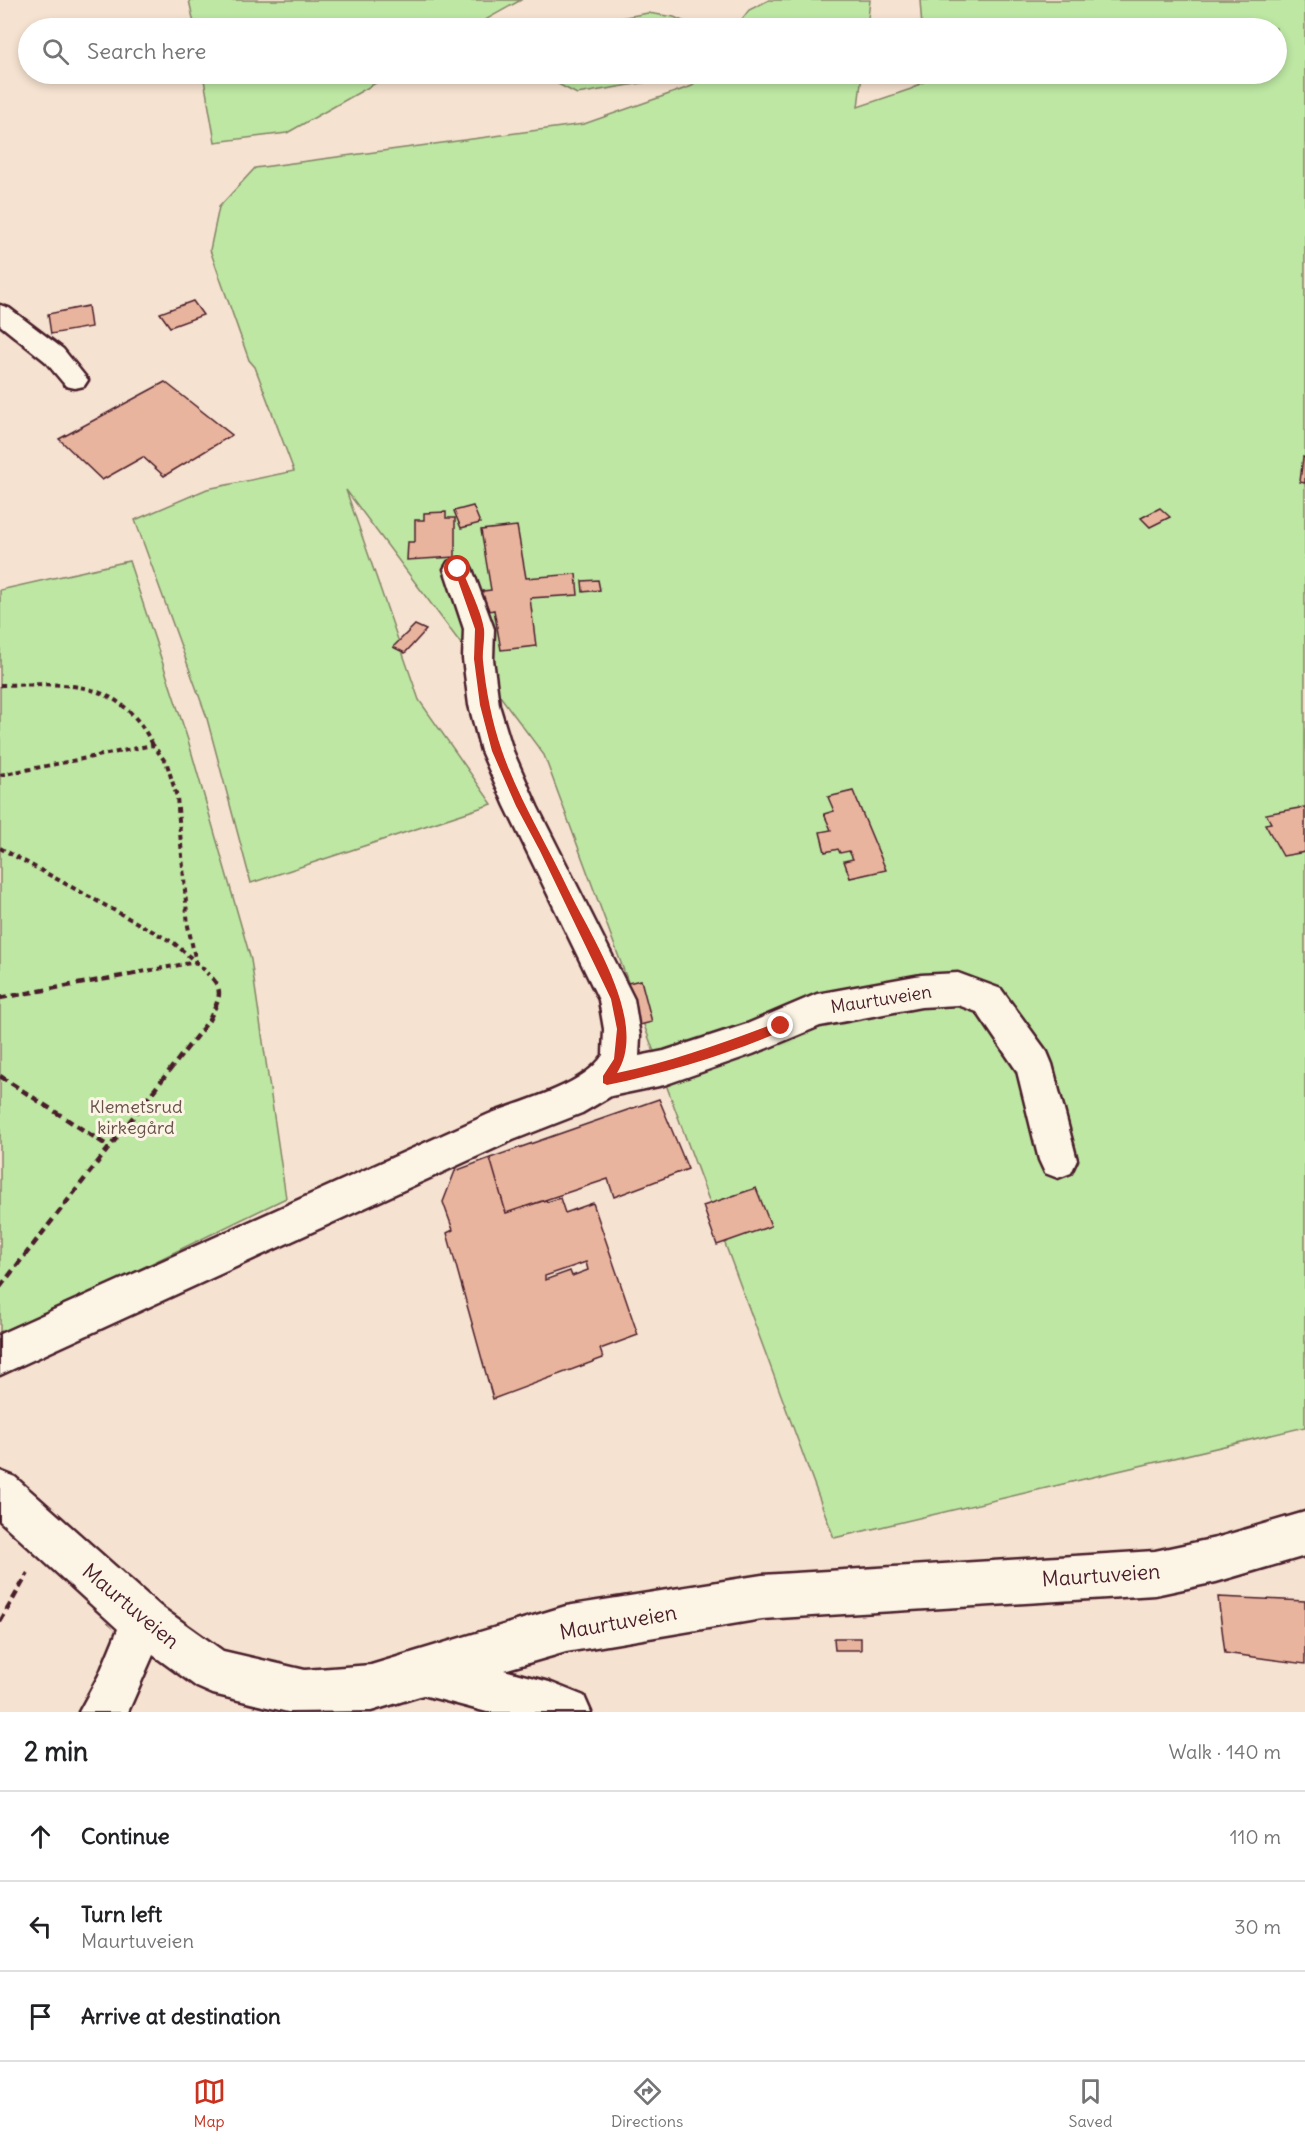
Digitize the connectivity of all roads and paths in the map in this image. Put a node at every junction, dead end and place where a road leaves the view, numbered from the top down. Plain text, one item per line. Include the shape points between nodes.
1 (0, 313) edge
2 (75, 380) dead end
3 (458, 569) dead end
4 (0, 685) edge
5 (153, 745) junction
6 (0, 775) edge
7 (0, 849) edge
8 (196, 962) junction
9 (0, 998) edge
10 (0, 1076) edge
11 (607, 1080) junction
12 (108, 1146) junction
13 (1058, 1160) dead end
14 (0, 1287) edge
15 (0, 1355) edge
16 (0, 1492) edge
17 (1305, 1533) edge
18 (48, 1536) junction
19 (0, 1622) edge
20 (144, 1622) junction
21 (424, 1674) junction
22 (102, 1712) edge
23 (568, 1712) edge

1 - 2 street via 54,355
3 - 11 street via 479,629 484,705 497,751 616,999 622,1029 620,1060
4 - 5 path via 48,684 99,691 124,702 137,714 147,726
5 - 6 path
5 - 8 path via 167,764 177,797 188,926
7 - 8 path via 174,943
8 - 9 path
8 - 12 path via 217,982 217,1005
10 - 12 path
11 - 13 street, Maurtuveien via 664,1068 753,1038 817,1010 921,991 958,989 989,1000 1034,1064
11 - 15 street, Maurtuveien
12 - 14 path
16 - 18 street, Maurtuveien
17 - 21 street, Maurtuveien via 1216,1560 1155,1573 750,1599 566,1629
18 - 19 path
18 - 20 street, Maurtuveien
20 - 21 street, Maurtuveien via 213,1671 305,1694 371,1688
20 - 22 street
21 - 23 street

